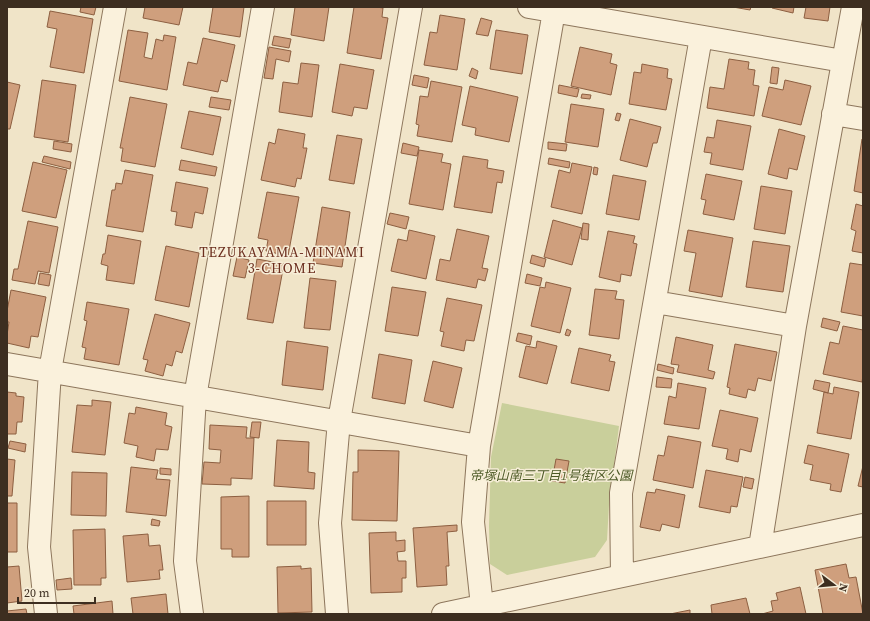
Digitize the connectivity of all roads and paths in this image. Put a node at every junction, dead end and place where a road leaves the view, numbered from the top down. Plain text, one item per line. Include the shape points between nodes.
1 (116, 7) edge
2 (263, 7) edge
3 (411, 7) edge
4 (529, 7) edge
5 (853, 7) edge
6 (554, 11) junction
7 (701, 36) junction
8 (843, 61) junction
9 (833, 114) junction
10 (863, 119) edge
11 (655, 302) junction
12 (795, 326) junction
13 (7, 364) edge
14 (50, 372) junction
15 (195, 397) junction
16 (339, 421) junction
17 (479, 446) junction
18 (863, 525) edge
19 (760, 547) junction
20 (622, 576) junction
21 (484, 610) edge
22 (46, 614) edge
23 (192, 614) edge
24 (337, 614) edge
25 (443, 614) edge

1 - 14 street
2 - 15 street
3 - 16 street
4 - 6 street
5 - 8 street
6 - 7 street
6 - 17 street
7 - 8 street
7 - 11 street
8 - 9 street
9 - 10 street
9 - 12 street
11 - 12 street
11 - 20 street via 621,493
12 - 19 street
13 - 14 street
14 - 15 street
14 - 22 street via 39,547
15 - 16 street
15 - 23 street via 185,561
16 - 17 street
16 - 24 street via 330,523
17 - 21 street via 473,522
18 - 19 street
19 - 20 street
20 - 21 street
21 - 25 street

